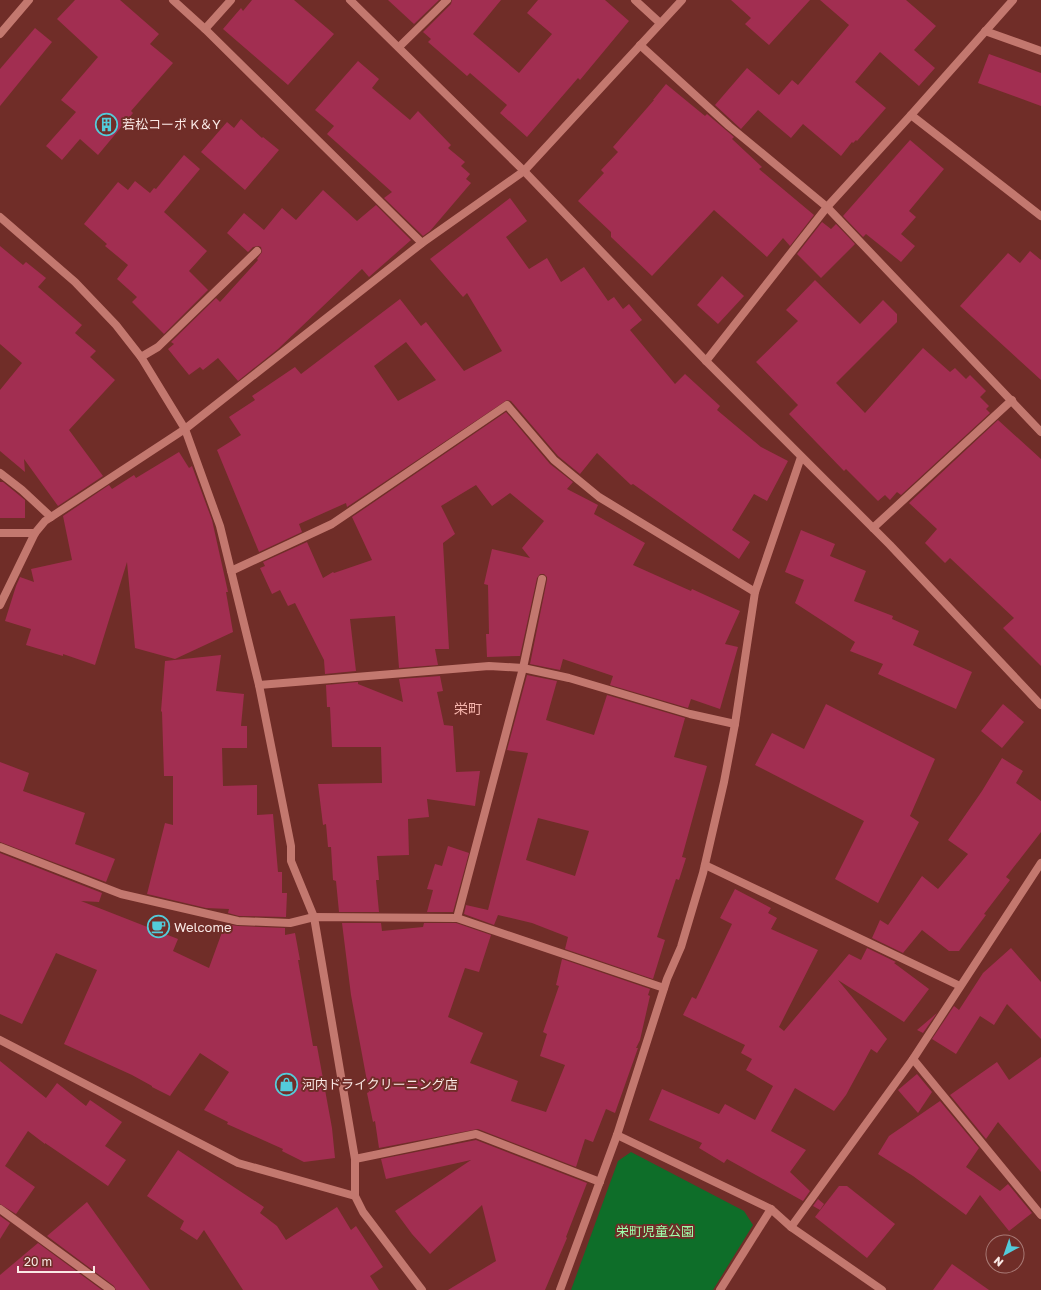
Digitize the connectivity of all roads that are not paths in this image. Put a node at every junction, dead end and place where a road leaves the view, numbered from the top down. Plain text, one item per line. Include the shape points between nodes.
1 (29, 0) edge
2 (173, 0) edge
3 (231, 0) edge
4 (350, 0) edge
5 (446, 0) edge
6 (635, 0) edge
7 (682, 0) edge
8 (1013, 0) edge
9 (660, 23) junction
10 (205, 29) junction
11 (985, 31) junction
12 (0, 34) edge
13 (640, 45) junction
14 (399, 47) junction
15 (1041, 52) edge
16 (911, 115) junction
17 (524, 171) junction
18 (827, 207) junction
19 (1041, 216) edge
20 (0, 217) edge
21 (422, 244) junction
22 (257, 251) dead end
23 (141, 357) junction
24 (706, 361) junction
25 (1012, 400) junction
26 (185, 429) junction
27 (1041, 432) edge
28 (801, 457) junction
29 (0, 473) edge
30 (51, 517) junction
31 (873, 528) junction
32 (0, 533) edge
33 (35, 533) junction
34 (231, 571) junction
35 (542, 579) dead end
36 (755, 592) junction
37 (0, 605) edge
38 (523, 668) junction
39 (259, 685) junction
40 (1041, 705) edge
41 (735, 724) junction
42 (0, 847) edge
43 (1041, 864) edge
44 (705, 865) junction
45 (314, 917) junction
46 (457, 918) junction
47 (960, 986) junction
48 (664, 988) junction
49 (0, 1040) edge
50 (913, 1059) junction
51 (617, 1135) junction
52 (355, 1159) junction
53 (600, 1182) junction
54 (355, 1196) junction
55 (0, 1209) edge
56 (771, 1209) junction
57 (1041, 1215) edge
58 (791, 1227) junction
59 (111, 1290) edge
60 (422, 1290) edge
61 (560, 1290) edge
62 (720, 1290) edge
63 (882, 1290) edge

1 - 12 street
2 - 10 street
3 - 10 street
4 - 14 street
5 - 14 street
6 - 9 street
7 - 9 street
8 - 11 street
9 - 13 street
10 - 21 street
11 - 15 street
11 - 16 street
13 - 17 street
13 - 18 street via 729,126
14 - 17 street
16 - 18 street
16 - 19 street
17 - 21 street
17 - 24 street
18 - 24 street
18 - 25 street
20 - 23 street via 75,282 116,325
21 - 26 street
22 - 23 street via 158,347
23 - 26 street
24 - 28 street
25 - 27 street
25 - 31 street
26 - 30 street
26 - 34 street via 220,526
28 - 31 street
28 - 36 street
29 - 30 street
30 - 33 street
31 - 40 street
32 - 33 street
33 - 37 street
34 - 36 street via 332,524 507,404 554,460 599,497
34 - 39 street
35 - 38 street
36 - 41 street
38 - 39 street via 489,666
38 - 41 street via 569,678 690,714
38 - 46 street
39 - 45 street via 291,846 291,861
41 - 44 street
42 - 45 street via 121,894 238,921 290,923
43 - 47 street
44 - 47 street
44 - 48 street via 681,947
45 - 46 street
45 - 52 street
46 - 48 street
47 - 50 street
48 - 51 street
49 - 54 street via 238,1163
50 - 57 street
50 - 58 street
51 - 53 street
51 - 56 street
52 - 53 street via 476,1134
52 - 54 street
53 - 61 street
54 - 60 street via 363,1212
55 - 59 street
56 - 58 street
56 - 62 street
58 - 63 street

